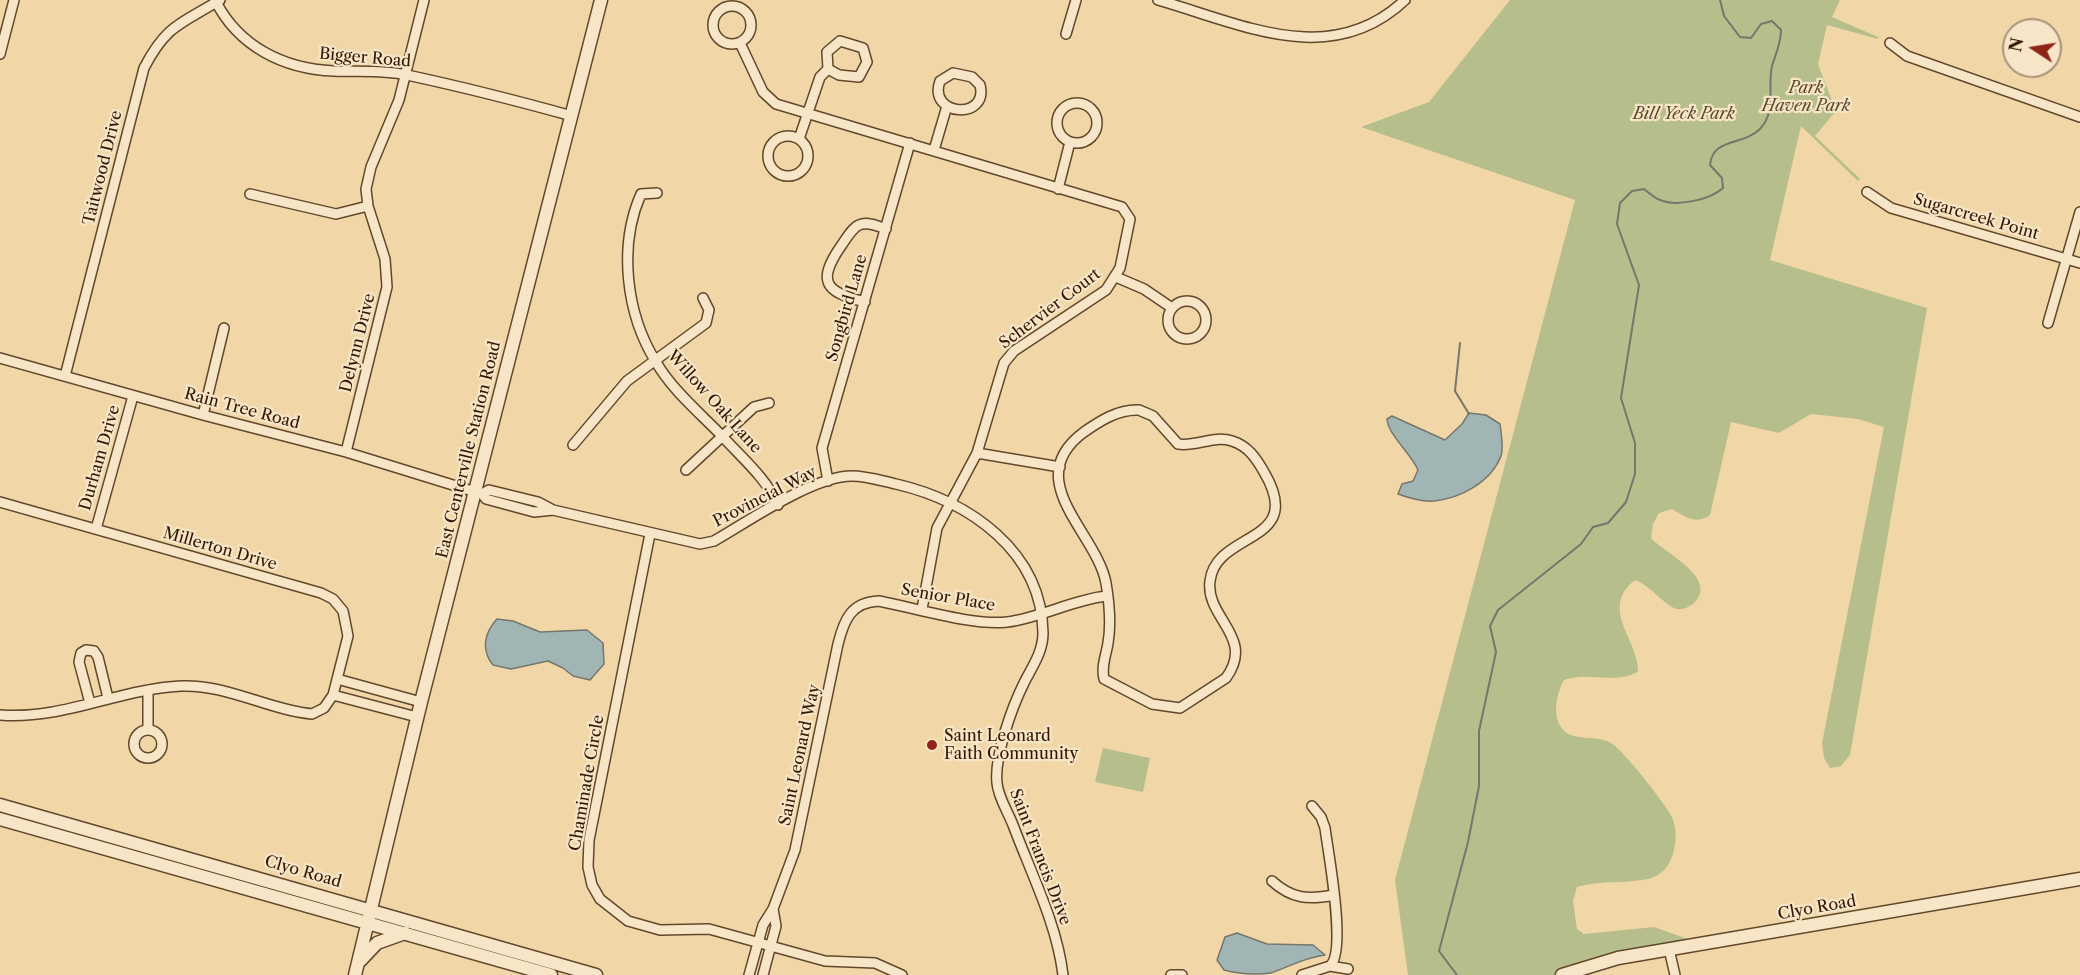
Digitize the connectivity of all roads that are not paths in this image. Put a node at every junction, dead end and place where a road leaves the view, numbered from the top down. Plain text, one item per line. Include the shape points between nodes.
1 (14, 0) edge
2 (424, 0) edge
3 (601, 0) edge
4 (1076, 0) edge
5 (1158, 0) edge
6 (1406, 0) edge
7 (217, 1) edge
8 (1066, 34) dead end
9 (740, 43) junction
10 (1890, 43) dead end
11 (0, 54) edge
12 (828, 69) junction
13 (405, 74) junction
14 (947, 106) junction
15 (808, 113) junction
16 (572, 116) junction
17 (2080, 117) edge
18 (799, 140) junction
19 (1070, 142) junction
20 (910, 143) junction
21 (934, 150) junction
22 (1058, 189) junction
23 (1867, 192) dead end
24 (657, 193) dead end
25 (250, 194) dead end
26 (368, 206) junction
27 (2080, 212) edge
28 (886, 229) junction
29 (2066, 259) junction
30 (2080, 263) edge
31 (1116, 277) junction
32 (628, 279) junction
33 (616, 280) dead end
34 (703, 298) dead end
35 (865, 302) junction
36 (1172, 308) junction
37 (2048, 323) dead end
38 (225, 328) dead end
39 (0, 358) edge
40 (656, 362) junction
41 (65, 376) junction
42 (133, 396) junction
43 (770, 403) dead end
44 (203, 415) junction
45 (723, 437) junction
46 (573, 445) dead end
47 (346, 452) junction
48 (977, 453) junction
49 (1060, 467) junction
50 (686, 470) dead end
51 (828, 481) junction
52 (479, 493) junction
53 (0, 502) edge
54 (952, 503) junction
55 (778, 505) junction
56 (96, 529) junction
57 (650, 534) junction
58 (1106, 596) junction
59 (854, 608) joint
60 (922, 609) junction
61 (1041, 613) junction
62 (337, 679) junction
63 (148, 690) junction
64 (333, 694) junction
65 (108, 698) junction
66 (421, 702) junction
67 (90, 703) junction
68 (0, 715) edge
69 (417, 717) junction
70 (148, 730) dead end
71 (0, 805) edge
72 (1312, 806) dead end
73 (0, 819) edge
74 (2080, 879) edge
75 (1272, 881) dead end
76 (1334, 895) junction
77 (372, 909) junction
78 (773, 909) junction
79 (369, 922) junction
80 (406, 933) junction
81 (758, 944) junction
82 (770, 947) junction
83 (1669, 949) junction
84 (1330, 966) junction
85 (1348, 969) dead end
86 (356, 970) edge
87 (551, 975) edge
88 (596, 975) edge
89 (749, 975) edge
90 (763, 975) edge
91 (902, 975) edge
92 (1063, 975) edge
93 (1171, 975) edge
94 (1182, 975) edge
95 (1302, 975) edge
96 (1562, 975) edge
97 (1675, 975) edge

1 - 11 street
2 - 13 street, Delynn Drive
3 - 16 street, East Centerville Station Road
4 - 8 street
5 - 6 street via 1284,36 1312,39 1355,32 1385,17
7 - 13 street, Bigger Road via 231,26 245,40 283,62 316,70
7 - 41 street, Taitwood Drive via 169,31 144,68
9 - 9 street via 749,34 749,15 739,7 726,6 716,13 712,29 723,42
9 - 15 street, Schervier Court via 766,97
10 - 17 street via 1907,56
12 - 12 street via 858,77 866,67 863,48 840,40 827,52
12 - 15 street via 819,77
13 - 16 street, Bigger Road
13 - 26 street, Delynn Drive via 393,117 367,180
14 - 14 street via 964,110 974,107 981,98 978,82 958,73 944,77 938,92
14 - 21 street
15 - 18 street
15 - 20 street, Schervier Court
16 - 52 street, East Centerville Station Road
18 - 18 street via 783,137 773,142 767,160 773,168 790,175 804,169 808,153
19 - 19 street via 1081,143 1094,134 1097,119 1092,109 1072,103 1059,113 1058,130
19 - 22 street
20 - 21 street, Schervier Court
20 - 28 street, Songbird Lane
21 - 22 street, Schervier Court
22 - 31 street, Schervier Court via 1125,209 1131,225
23 - 29 street, Sugarcreek Point via 1891,208
24 - 32 street, Willow Oak Lane via 641,194 636,204
25 - 26 street via 336,214
26 - 47 street, Delynn Drive via 385,260 387,287
27 - 29 street
28 - 35 street, Songbird Lane
28 - 35 street via 867,223 856,226 826,269 835,291
29 - 30 street, Sugarcreek Point
29 - 37 street
31 - 36 street via 1144,289
31 - 48 street, Schervier Court via 1099,296 1009,355 1000,371
32 - 33 street
32 - 40 street, Willow Oak Lane via 639,323
34 - 40 street via 709,310 706,323
35 - 51 street, Songbird Lane via 822,448
36 - 36 street via 1168,324 1178,338 1194,339 1208,322 1202,306 1193,301 1181,301
38 - 44 street
39 - 41 street, Rain Tree Road
40 - 45 street, Willow Oak Lane
40 - 46 street via 627,381
41 - 42 street, Rain Tree Road
42 - 44 street, Rain Tree Road
42 - 56 street, Durham Drive
43 - 45 street via 754,407
44 - 47 street, Rain Tree Road
45 - 50 street
45 - 55 street, Willow Oak Lane via 763,480
47 - 52 street, Rain Tree Road
48 - 49 street
48 - 54 street, Schervier Court
49 - 58 street via 1062,496 1103,573
49 - 58 street via 1068,449 1081,435 1116,414 1139,410 1153,416 1178,444 1216,439 1243,446 1257,459 1273,488 1276,505 1267,526 1224,556 1210,577 1212,600 1234,641 1236,655 1226,678 1206,692 1180,708 1170,708 1152,704 1104,679 1102,669 1108,642
51 - 54 street, Provincial Way via 851,476 872,478 918,489
51 - 55 street, Provincial Way
52 - 57 street, Provincial Way via 489,490
52 - 66 street, East Centerville Station Road
53 - 56 street, Millerton Drive
54 - 60 street, Schervier Court via 938,528
54 - 61 street, Provincial Way via 1004,540 1036,589
55 - 57 street, Provincial Way via 707,542 690,543
56 - 62 street, Millerton Drive via 333,599 343,610 348,628
57 - 81 street, Chaminade Circle via 589,840 592,885 612,910 646,928 699,928
58 - 61 street, Senior Place
59 - 60 street, Senior Place via 879,601
59 - 78 street, Saint Leonard Way via 843,626 800,831
60 - 61 street, Senior Place via 987,623 1009,622
61 - 92 street, Saint Francis Drive via 1040,654 1008,718 997,784 1056,938
62 - 64 street, Millerton Drive
62 - 66 street
63 - 64 street via 183,686 216,689 312,714 324,708
63 - 65 street
63 - 70 street
64 - 69 street
65 - 67 street
65 - 67 street via 98,657 94,651 86,650 79,662
66 - 69 street, East Centerville Station Road
67 - 68 street via 45,714
69 - 77 street, East Centerville Station Road
71 - 77 street, Clyo Road
72 - 76 street via 1325,828
73 - 79 street, Clyo Road
74 - 83 street, Clyo Road
75 - 76 street via 1299,898
76 - 84 street via 1336,958
77 - 79 street, East Centerville Station Road
77 - 88 street, Clyo Road
78 - 81 street, Saint Leonard Way
78 - 82 street, Saint Leonard Way via 776,926
79 - 80 street, Clyo Road
79 - 86 street, East Centerville Station Road
80 - 86 street via 377,943
80 - 87 street, Clyo Road
81 - 82 street, Chaminade Circle
81 - 89 street, Saint Leonard Way
82 - 90 street, Saint Leonard Way
82 - 91 street, Chaminade Circle via 829,962 875,963
83 - 96 street, Clyo Road via 1594,963
83 - 97 street
84 - 85 street
84 - 95 street
93 - 94 street

